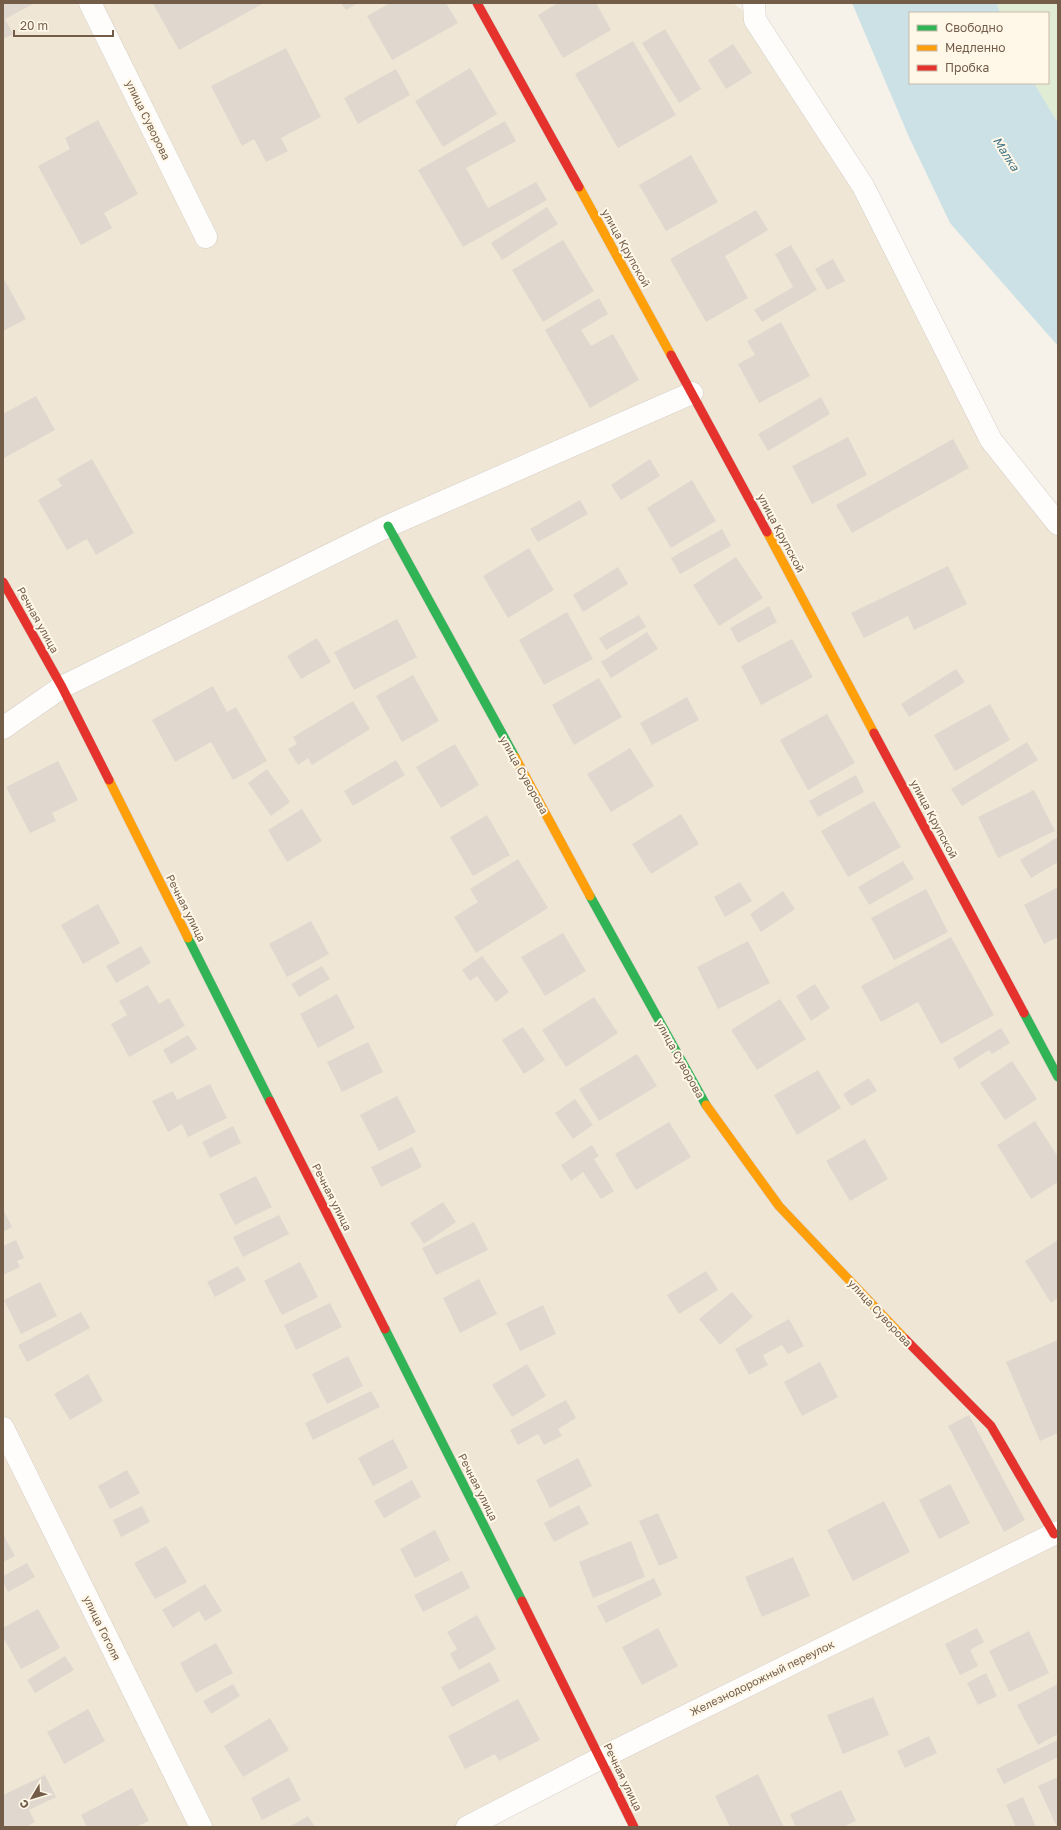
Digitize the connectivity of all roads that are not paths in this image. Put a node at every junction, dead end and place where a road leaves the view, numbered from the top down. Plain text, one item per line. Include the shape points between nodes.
1 (90, 3) edge
2 (477, 3) edge
3 (754, 3) edge
4 (206, 237) dead end
5 (692, 393) junction
6 (1058, 524) edge
7 (388, 526) junction
8 (3, 582) edge
9 (62, 687) junction
10 (3, 728) edge
11 (1058, 1077) edge
12 (3, 1428) edge
13 (1056, 1533) edge
14 (601, 1758) junction
15 (201, 1827) edge
16 (467, 1827) edge
17 (634, 1827) edge

1 - 4 street, улица Суворова
2 - 5 street, улица Крупской
3 - 6 street via 755,20 863,186 992,440
5 - 7 street
5 - 11 street, улица Крупской
7 - 9 street
7 - 13 street, улица Суворова via 701,1098 779,1206 920,1356 991,1426
8 - 9 street, Речная улица
9 - 10 street
9 - 14 street, Речная улица
12 - 15 street, улица Гоголя
13 - 14 street, Железнодорожный переулок
14 - 16 street, Железнодорожный переулок
14 - 17 street, Речная улица

